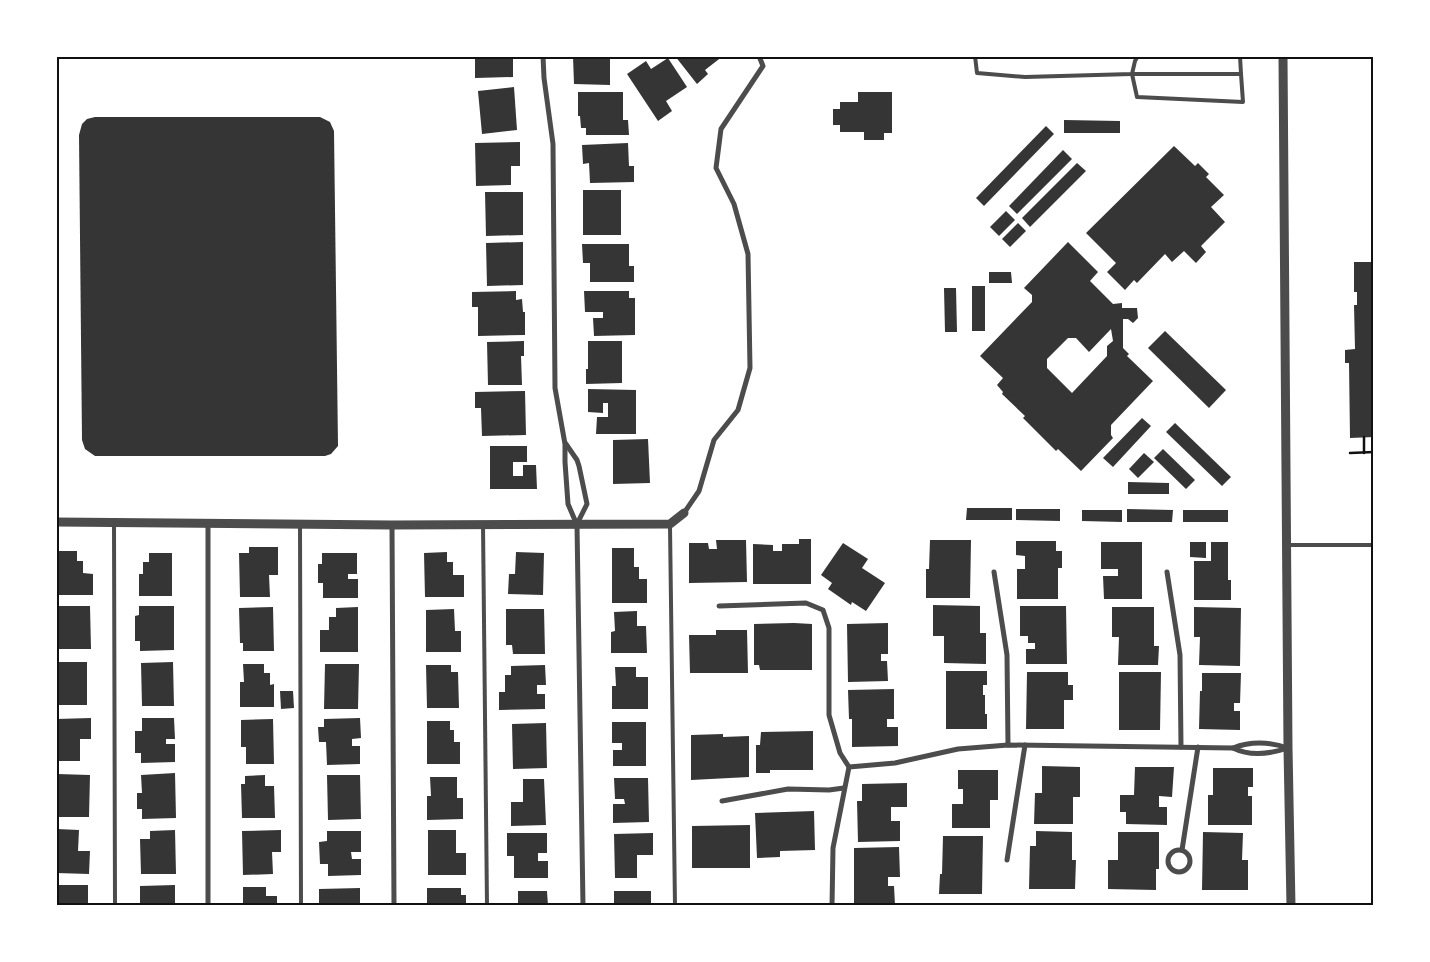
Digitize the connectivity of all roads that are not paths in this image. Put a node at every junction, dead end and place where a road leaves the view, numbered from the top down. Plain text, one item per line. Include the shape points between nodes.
1 (543, 56) edge
2 (759, 56) edge
3 (975, 56) edge
4 (1138, 56) edge
5 (1240, 56) edge
6 (1283, 56) edge
7 (1132, 74) junction
8 (1241, 74) junction
9 (566, 444) junction
10 (684, 513) joint
11 (56, 522) edge
12 (114, 522) junction
13 (208, 523) junction
14 (300, 524) junction
15 (577, 524) junction
16 (670, 524) junction
17 (392, 525) junction
18 (483, 525) junction
19 (1287, 545) junction
20 (1374, 545) edge
21 (994, 572) dead end
22 (1167, 572) dead end
23 (719, 606) dead end
24 (1008, 745) junction
25 (1025, 745) junction
26 (1181, 747) junction
27 (1198, 747) junction
28 (1233, 748) junction
29 (1288, 748) junction
30 (849, 767) junction
31 (844, 788) junction
32 (722, 801) dead end
33 (1182, 850) junction
34 (1007, 860) dead end
35 (115, 906) edge
36 (208, 906) edge
37 (301, 906) edge
38 (394, 906) edge
39 (487, 906) edge
40 (583, 906) edge
41 (675, 906) edge
42 (832, 906) edge
43 (1291, 906) edge

1 - 9 street via 553,144 555,388
2 - 10 street via 763,66 721,129 716,168 734,204 748,254 750,368 738,410 714,440 699,491
3 - 7 lane via 977,72 1025,77
4 - 7 lane
5 - 8 lane
6 - 19 street
7 - 8 lane
7 - 8 lane via 1136,97 1243,102
9 - 15 street via 568,504
9 - 15 street via 577,460 587,504
10 - 16 street
11 - 12 street
12 - 13 street
12 - 35 lane
13 - 14 street
13 - 36 street
14 - 17 street
14 - 37 lane
15 - 16 street
15 - 18 street
15 - 40 street
16 - 41 lane
17 - 18 street
17 - 38 street
18 - 39 lane
19 - 20 lane
19 - 29 street
21 - 24 street via 1007,655
22 - 26 street via 1180,655
23 - 30 street via 806,603 823,610 829,628 829,715 840,754
24 - 25 street
24 - 30 street via 958,749 896,763
25 - 26 street
25 - 34 street
26 - 27 street
27 - 28 street
27 - 33 street
28 - 29 street via 1244,744 1274,744
28 - 29 street via 1244,753 1272,753
29 - 43 street
30 - 31 street
31 - 32 street via 788,788
31 - 42 street via 833,848
33 - 33 street via 1175,850 1168,861 1176,872 1183,872 1190,861

